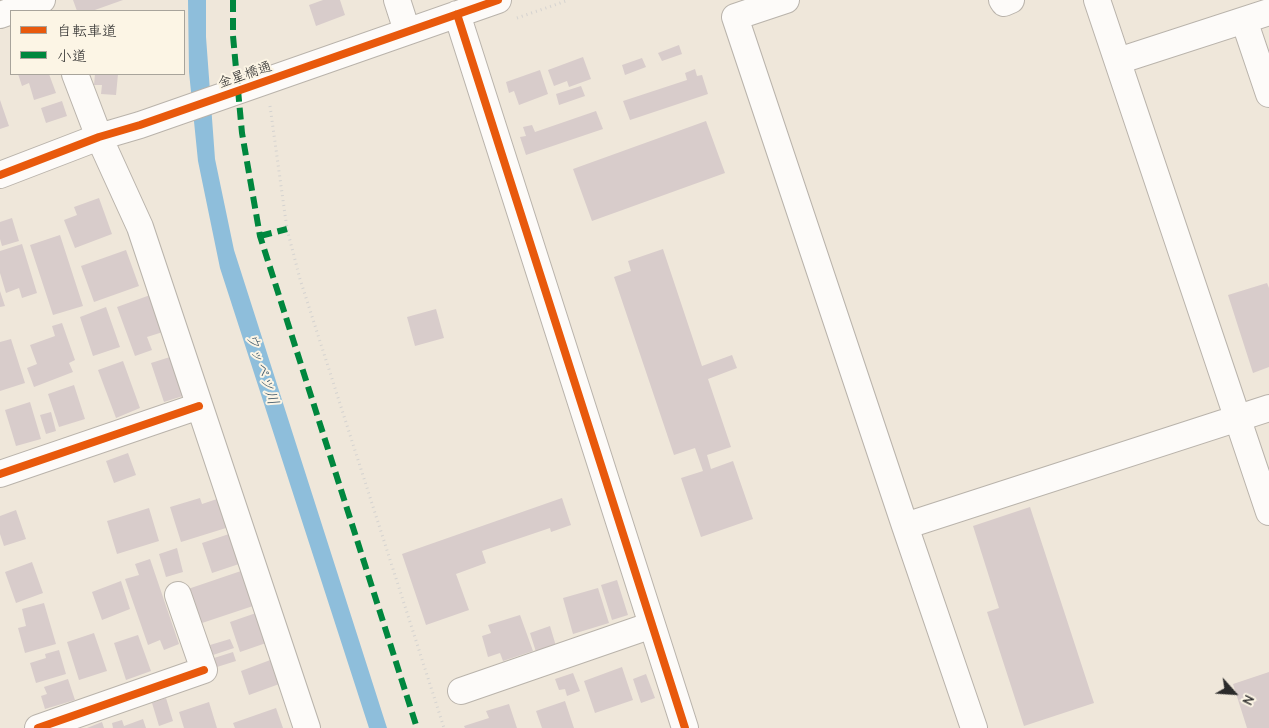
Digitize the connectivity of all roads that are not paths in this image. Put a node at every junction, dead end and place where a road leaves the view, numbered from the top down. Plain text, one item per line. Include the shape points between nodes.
1 (42, 0) edge
2 (397, 0) edge
3 (786, 0) edge
4 (1002, 0) edge
5 (1011, 0) edge
6 (1098, 0) edge
7 (507, 9) edge
8 (14, 10) edge
9 (1269, 12) edge
10 (457, 14) junction
11 (1244, 20) junction
12 (407, 31) junction
13 (1118, 61) junction
14 (74, 75) edge
15 (1269, 94) edge
16 (99, 138) junction
17 (0, 175) edge
18 (199, 406) junction
19 (1269, 408) edge
20 (1238, 418) junction
21 (0, 474) edge
22 (1269, 512) edge
23 (905, 526) junction
24 (178, 595) dead end
25 (652, 625) junction
26 (461, 691) dead end
27 (38, 728) edge
28 (307, 728) edge
29 (685, 728) edge
30 (974, 728) edge

1 - 8 street
2 - 12 street
3 - 23 street via 735,17
4 - 5 street via 1004,3
6 - 13 street
7 - 10 street, 金星橋通
9 - 11 street
10 - 12 street, 金星橋通
10 - 25 street
11 - 13 street
11 - 15 street
12 - 16 street, 金星橋通
13 - 20 street
14 - 16 street
16 - 17 street, 金星橋通
16 - 18 street via 140,227
18 - 21 street
18 - 28 street
19 - 20 street
20 - 22 street
20 - 23 street
23 - 30 street
24 - 27 street via 204,670
25 - 26 street
25 - 29 street

